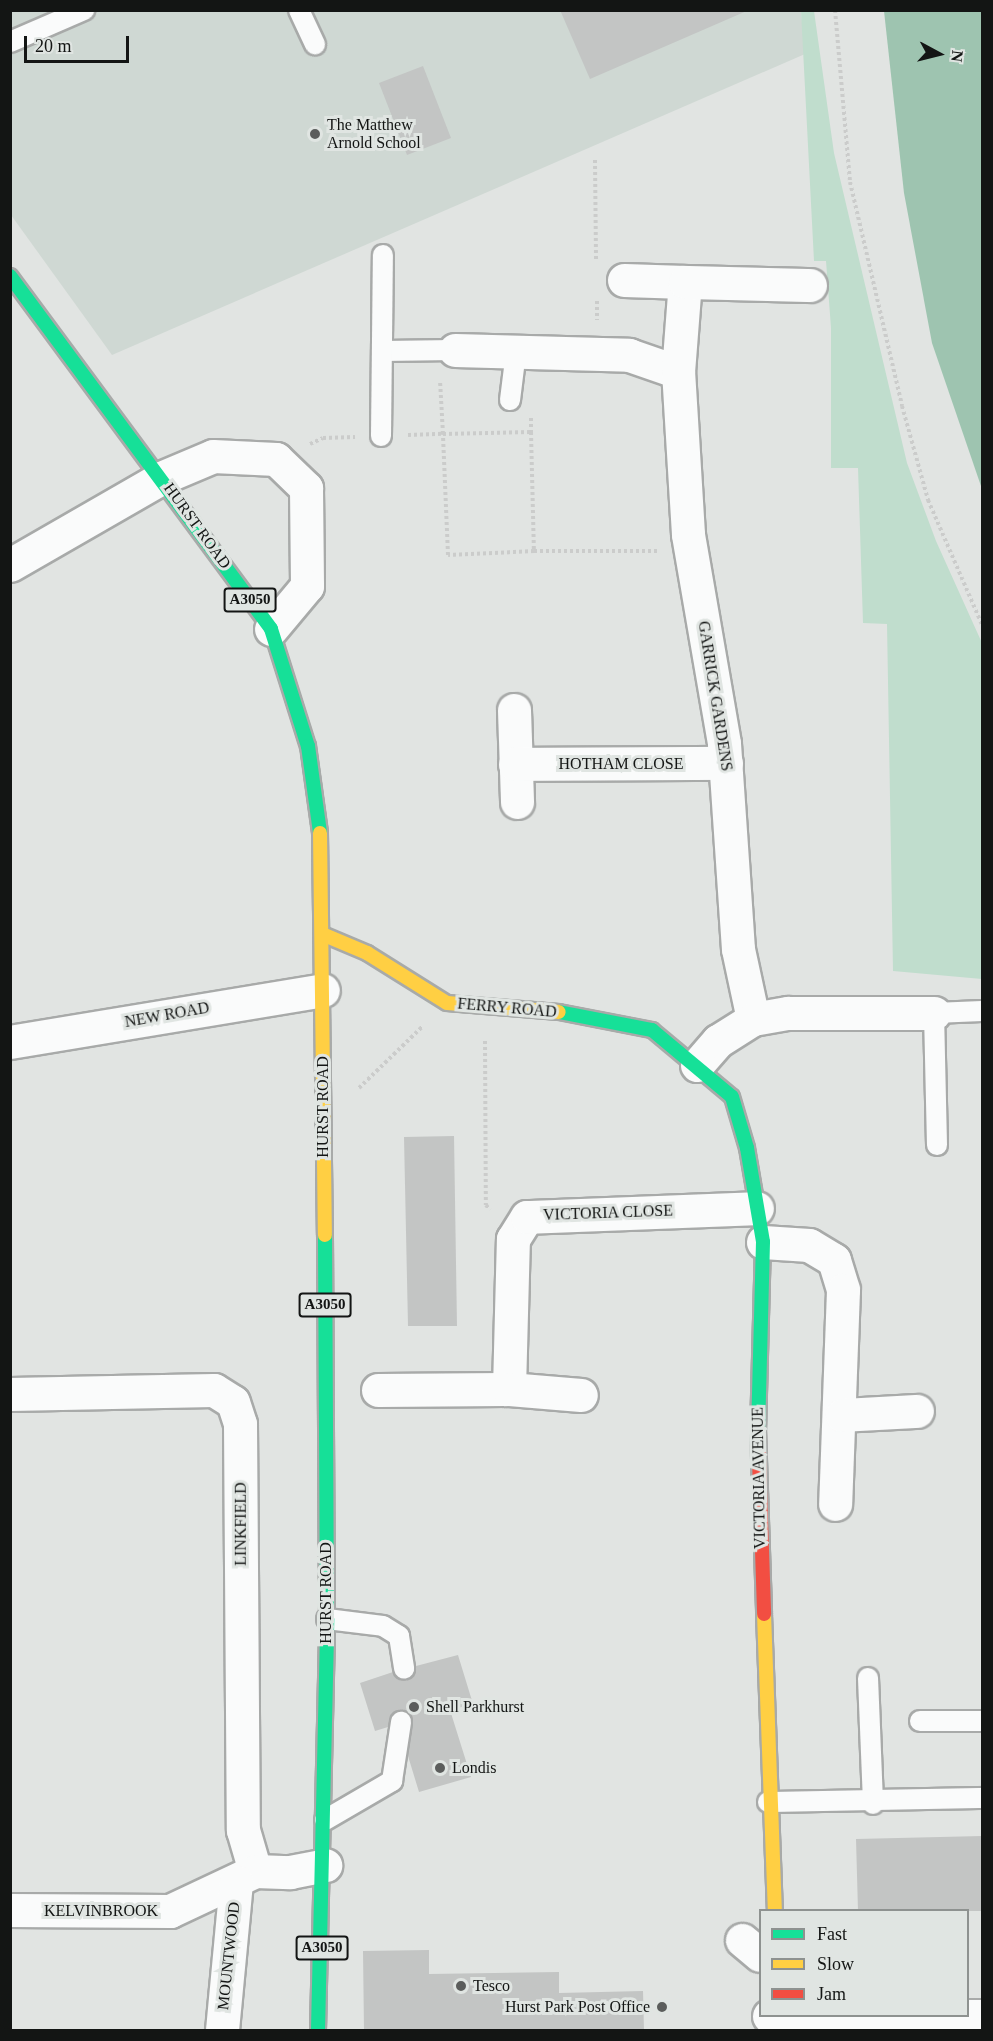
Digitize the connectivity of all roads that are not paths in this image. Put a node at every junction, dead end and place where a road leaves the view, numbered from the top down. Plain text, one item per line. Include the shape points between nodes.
1 (84, 10) edge
2 (299, 10) edge
3 (10, 42) edge
4 (315, 45) dead end
5 (383, 255) dead end
6 (10, 276) edge
7 (624, 280) dead end
8 (685, 282) junction
9 (810, 285) dead end
10 (455, 350) joint
11 (383, 351) junction
12 (516, 352) junction
13 (678, 372) junction
14 (510, 400) dead end
15 (381, 436) dead end
16 (161, 478) junction
17 (10, 565) edge
18 (271, 629) junction
19 (514, 710) dead end
20 (726, 763) junction
21 (515, 764) junction
22 (517, 801) dead end
23 (322, 934) junction
24 (323, 990) junction
25 (982, 1011) edge
26 (934, 1013) junction
27 (753, 1019) junction
28 (10, 1042) edge
29 (697, 1065) junction
30 (937, 1145) dead end
31 (757, 1208) junction
32 (763, 1242) junction
33 (509, 1389) junction
34 (378, 1390) dead end
35 (10, 1394) edge
36 (581, 1395) dead end
37 (917, 1411) dead end
38 (842, 1415) junction
39 (836, 1504) dead end
40 (327, 1619) junction
41 (404, 1669) dead end
42 (868, 1678) dead end
43 (920, 1721) dead end
44 (401, 1722) dead end
45 (982, 1722) edge
46 (982, 1798) edge
47 (768, 1802) junction
48 (873, 1804) junction
49 (325, 1820) junction
50 (325, 1865) junction
51 (245, 1877) junction
52 (775, 1909) edge
53 (10, 1910) edge
54 (222, 2031) edge
55 (318, 2031) edge

1 - 3 lane
2 - 4 lane
5 - 11 lane
6 - 16 main road, HURST ROAD / A3050
7 - 8 street
8 - 9 street
8 - 13 street, GARRICK GARDENS
10 - 11 lane
10 - 12 street
11 - 15 lane
12 - 13 street via 629,355
12 - 14 lane
13 - 20 street, GARRICK GARDENS via 692,550
16 - 17 street
16 - 18 main road, HURST ROAD / A3050
16 - 18 street via 213,456 276,459 306,488 307,586
18 - 23 main road, HURST ROAD / A3050 via 309,746 321,840
19 - 21 street
20 - 21 street, HOTHAM CLOSE
20 - 27 street, GARRICK GARDENS via 738,949
21 - 22 street
23 - 24 main road, HURST ROAD / A3050
23 - 29 main road, FERRY ROAD via 367,953 447,1003 557,1012 652,1030
24 - 28 street, NEW ROAD
24 - 40 main road, HURST ROAD / A3050
25 - 26 lane
26 - 27 street via 788,1013
26 - 30 lane
27 - 29 street via 718,1041
29 - 31 main road, VICTORIA AVENUE via 732,1097
31 - 32 main road, VICTORIA AVENUE
31 - 33 street, VICTORIA CLOSE via 549,1213 527,1217 513,1239
32 - 38 street via 809,1245 834,1260 843,1290
32 - 47 main road, VICTORIA AVENUE via 757,1408
33 - 34 street
33 - 36 street
35 - 51 street, LINKFIELD via 213,1390 233,1402 240,1424
37 - 38 street
38 - 39 street
40 - 41 lane via 382,1626 399,1636
40 - 49 main road, HURST ROAD / A3050
42 - 48 lane
43 - 45 lane
44 - 49 lane via 392,1782
46 - 48 lane
47 - 48 lane
47 - 52 main road, VICTORIA AVENUE
49 - 50 main road, HURST ROAD / A3050
50 - 51 street, KELVINBROOK
50 - 55 main road, HURST ROAD / A3050
51 - 53 street, KELVINBROOK via 170,1911
51 - 54 street, MOUNTWOOD

